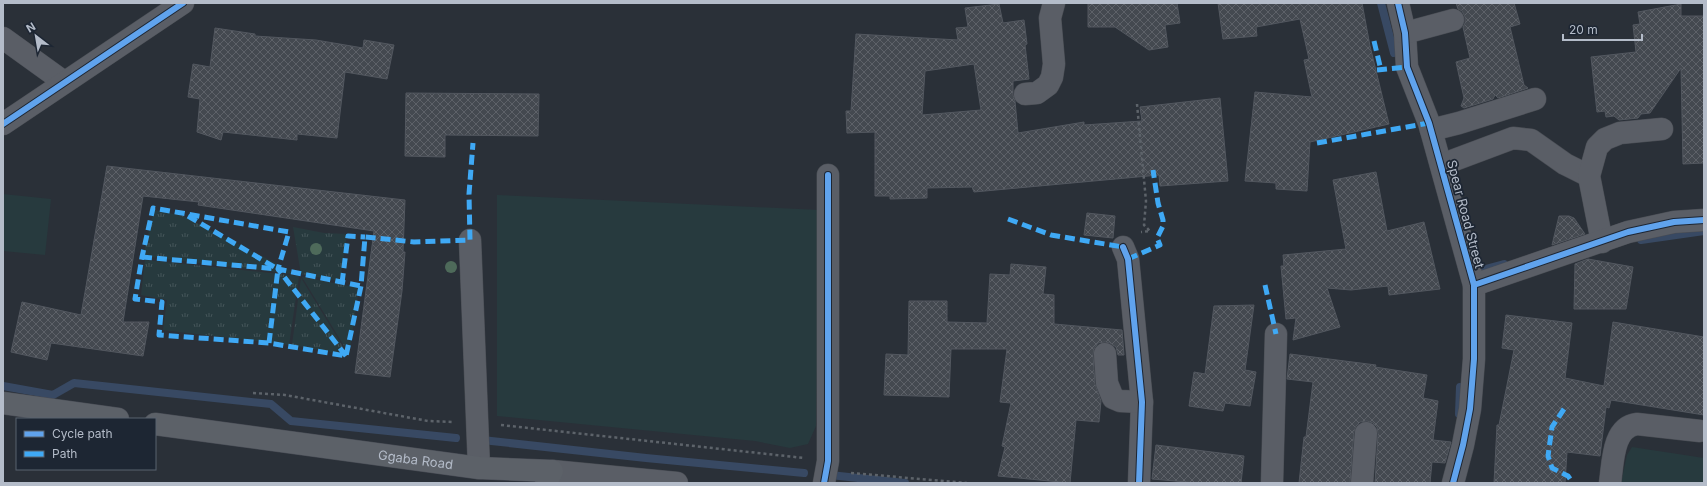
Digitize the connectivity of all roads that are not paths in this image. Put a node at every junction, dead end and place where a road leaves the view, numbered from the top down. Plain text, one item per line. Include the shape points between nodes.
1 (183, 3) edge
2 (1054, 3) edge
3 (1398, 3) edge
4 (1453, 20) dead end
5 (1405, 33) junction
6 (3, 38) edge
7 (64, 82) junction
8 (1025, 94) dead end
9 (1535, 99) dead end
10 (3, 124) edge
11 (1662, 129) dead end
12 (1431, 130) junction
13 (1441, 165) junction
14 (828, 175) dead end
15 (1589, 176) junction
16 (1704, 220) edge
17 (470, 240) dead end
18 (1602, 242) junction
19 (1123, 247) road end
20 (1474, 286) junction
21 (1276, 334) dead end
22 (1105, 354) dead end
23 (1142, 402) junction
24 (3, 403) edge
25 (111, 418) edge
26 (156, 424) edge
27 (1700, 431) dead end
28 (1366, 433) dead end
29 (481, 475) edge
30 (549, 477) edge
31 (618, 480) edge
32 (677, 483) edge
33 (824, 483) edge
34 (1139, 483) edge
35 (1272, 483) edge
36 (1362, 483) edge
37 (1453, 483) edge
38 (1610, 483) edge

1 - 7 street
2 - 8 street via 1050,18 1054,64 1052,76 1048,85 1037,93
3 - 5 street, Spear Road Street
4 - 5 street
5 - 12 street, Spear Road Street via 1407,67
6 - 7 street
7 - 10 street
9 - 12 street
11 - 15 street via 1620,133 1604,139 1597,147
12 - 13 street, Spear Road Street
13 - 15 street via 1513,138 1522,138 1531,140 1565,164
13 - 20 street, Spear Road Street
14 - 33 street via 828,461
15 - 18 street
16 - 18 street via 1674,222 1628,232
17 - 29 street via 476,422
18 - 20 street
19 - 23 street via 1128,259
20 - 37 street, Spear Road Street via 1474,359 1470,409
21 - 35 street
22 - 23 street via 1107,383 1113,398 1120,401
23 - 34 street
24 - 25 main road
26 - 29 main road, Ggaba Road
27 - 38 street via 1637,424 1628,426 1617,442
28 - 36 street
29 - 30 main road, Ggaba Road
30 - 31 street, Ggaba Road
31 - 32 street, Ggaba Road

